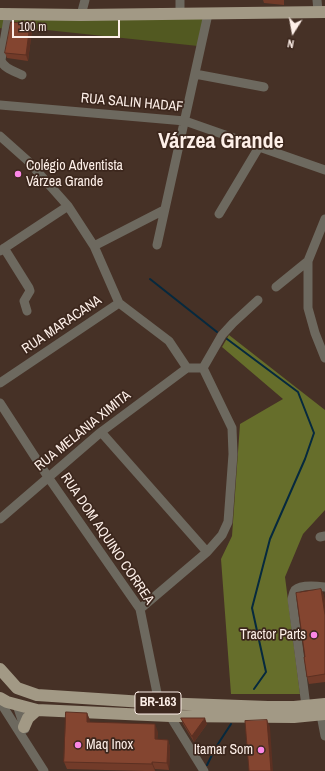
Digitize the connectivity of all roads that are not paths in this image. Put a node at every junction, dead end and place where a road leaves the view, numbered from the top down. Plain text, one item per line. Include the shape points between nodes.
1 (85, 0) edge
2 (180, 0) edge
3 (320, 8) edge
4 (4, 13) edge
5 (180, 13) junction
6 (208, 14) junction
7 (81, 15) junction
8 (195, 74) junction
9 (22, 75) dead end
10 (264, 87) dead end
11 (0, 105) edge
12 (185, 121) junction
13 (0, 136) edge
14 (259, 147) junction
15 (325, 170) edge
16 (68, 206) junction
17 (164, 210) junction
18 (219, 214) dead end
19 (325, 219) edge
20 (157, 245) dead end
21 (94, 246) junction
22 (2, 249) edge
23 (308, 261) junction
24 (276, 288) dead end
25 (258, 300) dead end
26 (119, 303) junction
27 (27, 311) dead end
28 (324, 355) edge
29 (187, 368) junction
30 (203, 368) junction
31 (0, 383) edge
32 (0, 403) edge
33 (101, 432) junction
34 (48, 477) junction
35 (0, 519) edge
36 (207, 552) junction
37 (325, 587) edge
38 (140, 609) junction
39 (0, 669) edge
40 (17, 688) junction
41 (0, 698) edge
42 (0, 702) edge
43 (159, 703) junction
44 (17, 705) junction
45 (306, 706) junction
46 (37, 710) junction
47 (324, 711) edge
48 (170, 716) junction
49 (24, 727) junction
50 (325, 736) edge
51 (34, 754) junction
52 (44, 771) edge
53 (204, 771) edge

1 - 7 street
2 - 5 street
3 - 6 main road
4 - 7 main road
4 - 9 street via 2,64
5 - 6 main road
5 - 7 main road
6 - 8 street
8 - 10 street
8 - 12 street
11 - 12 street, RUA SALIN HADAF
12 - 14 street, RUA SALIN HADAF
12 - 17 street
13 - 16 street via 28,161
14 - 15 street, RUA SALIN HADAF
14 - 18 street
16 - 21 street
16 - 22 street
17 - 20 street
17 - 21 street
19 - 23 street
21 - 26 street
22 - 27 street via 29,288 29,294 24,301
23 - 24 street
23 - 28 street via 308,308
25 - 30 street via 222,335
26 - 29 street via 169,341
26 - 31 street, RUA MARACANA
29 - 30 street
29 - 33 street, RUA MELANIA XIMITA
30 - 36 street via 232,428 233,443 228,522
32 - 34 street, RUA DOM AQUINO CORREA
33 - 34 street, RUA MELANIA XIMITA
33 - 36 street
34 - 35 street, RUA MELANIA XIMITA
34 - 38 street, RUA DOM AQUINO CORREA
36 - 38 street
37 - 45 street via 300,587 293,593
38 - 43 street, RUA DOM AQUINO CORREA
39 - 40 main road, BR-163
40 - 43 main road, BR-163 via 37,695
40 - 44 main road via 20,694
41 - 44 main road, BR-163
42 - 51 street
43 - 45 main road, BR-163
44 - 46 main road, BR-163
44 - 49 street
45 - 47 main road, BR-163
46 - 48 main road, BR-163
46 - 49 main road via 28,718
47 - 48 main road, BR-163 via 294,717
47 - 50 street
48 - 53 street
49 - 51 street
51 - 52 street

